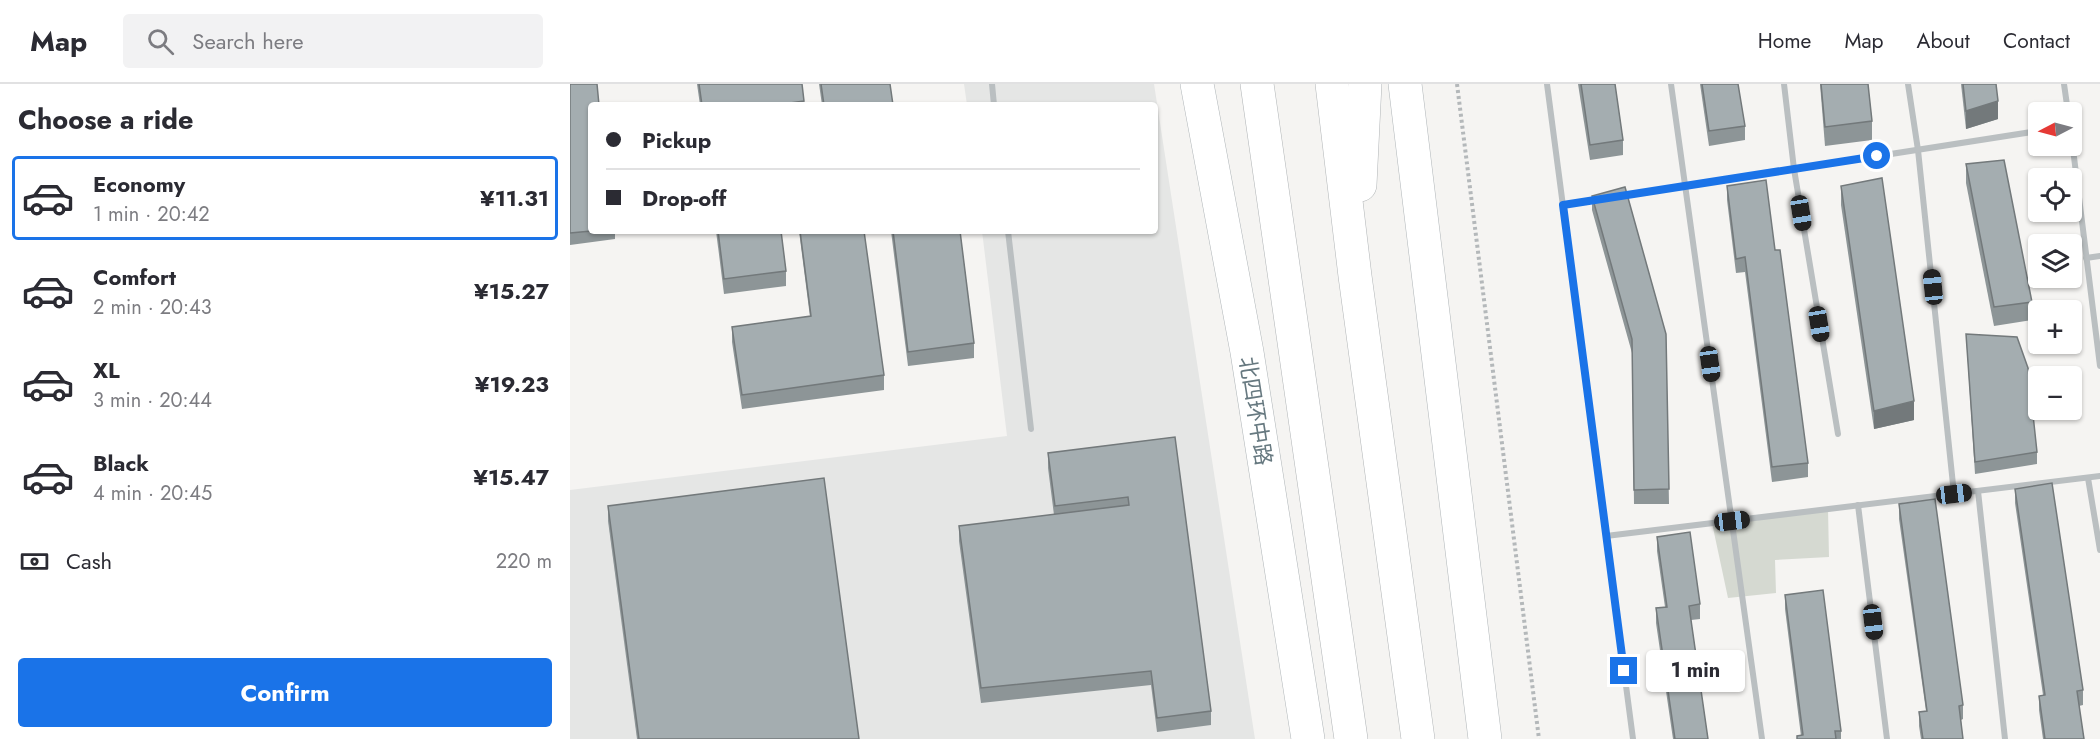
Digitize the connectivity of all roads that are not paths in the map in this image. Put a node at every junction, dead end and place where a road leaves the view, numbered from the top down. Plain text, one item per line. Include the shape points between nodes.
1 (992, 84) edge
2 (1197, 84) edge
3 (1247, 84) edge
4 (1257, 84) edge
5 (1365, 84) edge
6 (1405, 84) edge
7 (1547, 84) edge
8 (1671, 84) edge
9 (1784, 84) edge
10 (1908, 84) edge
11 (2064, 84) edge
12 (1333, 89) edge
13 (994, 102) edge
14 (2067, 102) edge
15 (2028, 133) edge
16 (1918, 150) junction
17 (2074, 156) edge
18 (1794, 169) junction
19 (1685, 186) junction
20 (1272, 191) junction
21 (1618, 196) edge
22 (1607, 198) edge
23 (1563, 205) junction
24 (1008, 234) edge
25 (2100, 256) edge
26 (2086, 258) junction
27 (1355, 276) junction
28 (2100, 366) edge
29 (1030, 429) dead end
30 (1838, 434) dead end
31 (2100, 477) edge
32 (2088, 478) junction
33 (1978, 491) junction
34 (1954, 494) junction
35 (1858, 506) junction
36 (1732, 521) junction
37 (1606, 536) junction
38 (2100, 550) edge
39 (1308, 739) edge
40 (1352, 739) edge
41 (1418, 739) edge
42 (1485, 739) edge
43 (1633, 739) edge
44 (1762, 739) edge
45 (1887, 739) edge
46 (2005, 739) edge

1 - 13 street
2 - 39 main road, 北四环中路 via 1246,352
3 - 20 main road
4 - 20 main road, 北四环中路
5 - 27 main road
6 - 42 main road
7 - 23 street
8 - 19 street
9 - 18 street
10 - 16 street
11 - 14 street
12 - 27 main road
15 - 16 street
16 - 18 street
16 - 34 street
17 - 26 street
18 - 19 street
18 - 30 street
19 - 21 street
19 - 36 street
20 - 40 main road, 北四环中路
22 - 23 street
23 - 37 street
24 - 29 street
25 - 26 street
26 - 28 street
27 - 41 main road
31 - 32 street
32 - 33 street
32 - 38 street
33 - 34 street
33 - 46 street
34 - 35 street
35 - 36 street
35 - 45 street
36 - 37 street
36 - 44 street
37 - 43 street

